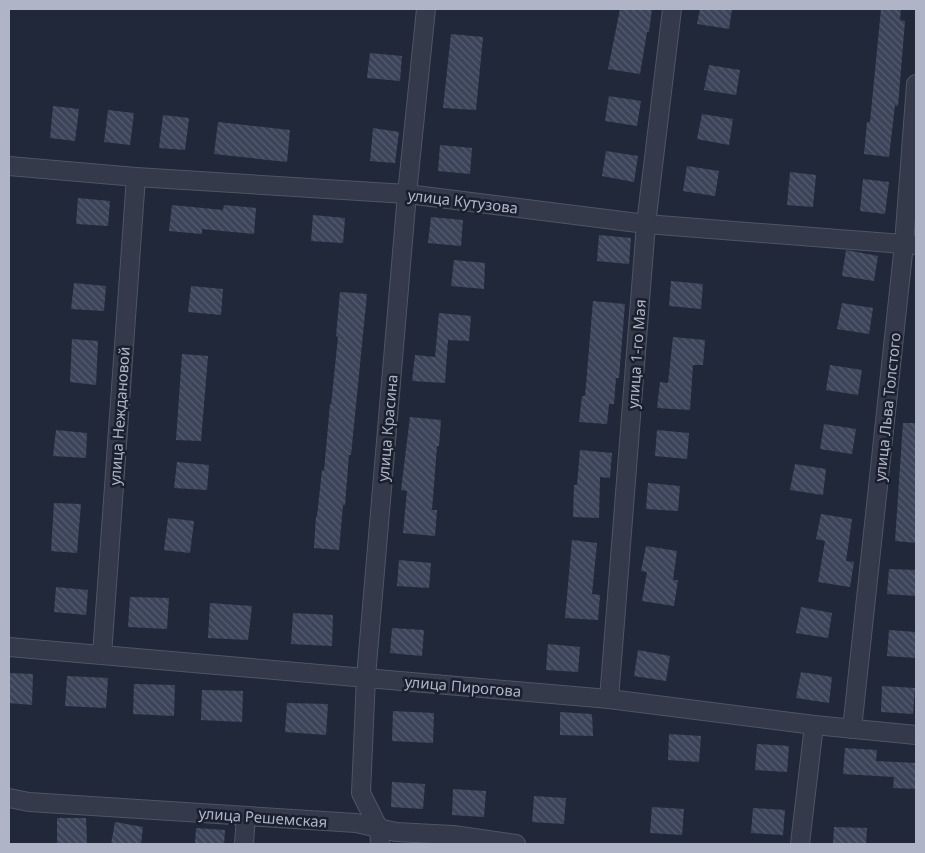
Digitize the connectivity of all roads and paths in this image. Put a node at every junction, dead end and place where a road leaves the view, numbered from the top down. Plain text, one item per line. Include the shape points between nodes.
1 (426, 9) edge
2 (672, 9) edge
3 (916, 84) edge
4 (9, 166) edge
5 (136, 177) junction
6 (408, 194) junction
7 (646, 224) junction
8 (910, 245) edge
9 (9, 647) edge
10 (102, 655) junction
11 (366, 677) junction
12 (609, 699) junction
13 (814, 725) junction
14 (852, 729) junction
15 (916, 735) edge
16 (9, 798) edge
17 (246, 816) junction
18 (379, 836) edge
19 (244, 844) edge
20 (516, 844) edge
21 (800, 844) edge

1 - 6 street, улица Красина
2 - 7 street, улица 1-го Мая
3 - 8 street, улица Льва Толстого
4 - 5 street, улица Кутузова
5 - 6 street, улица Кутузова
5 - 10 street, улица Неждановой
6 - 7 street, улица Кутузова
6 - 11 street, улица Красина
7 - 8 street, улица Кутузова
7 - 12 street, улица 1-го Мая
8 - 14 street, улица Льва Толстого
9 - 10 street, улица Пирогова
10 - 11 street, улица Пирогова
11 - 12 street, улица Пирогова
11 - 18 street, улица Красина via 361,793
12 - 13 street, улица Пирогова
13 - 14 street, улица Пирогова
13 - 21 street
14 - 15 street, улица Пирогова
16 - 17 street, улица Решемская
17 - 18 street, улица Решемская via 356,823
17 - 19 street
18 - 20 street, улица Решемская via 396,832 453,835

